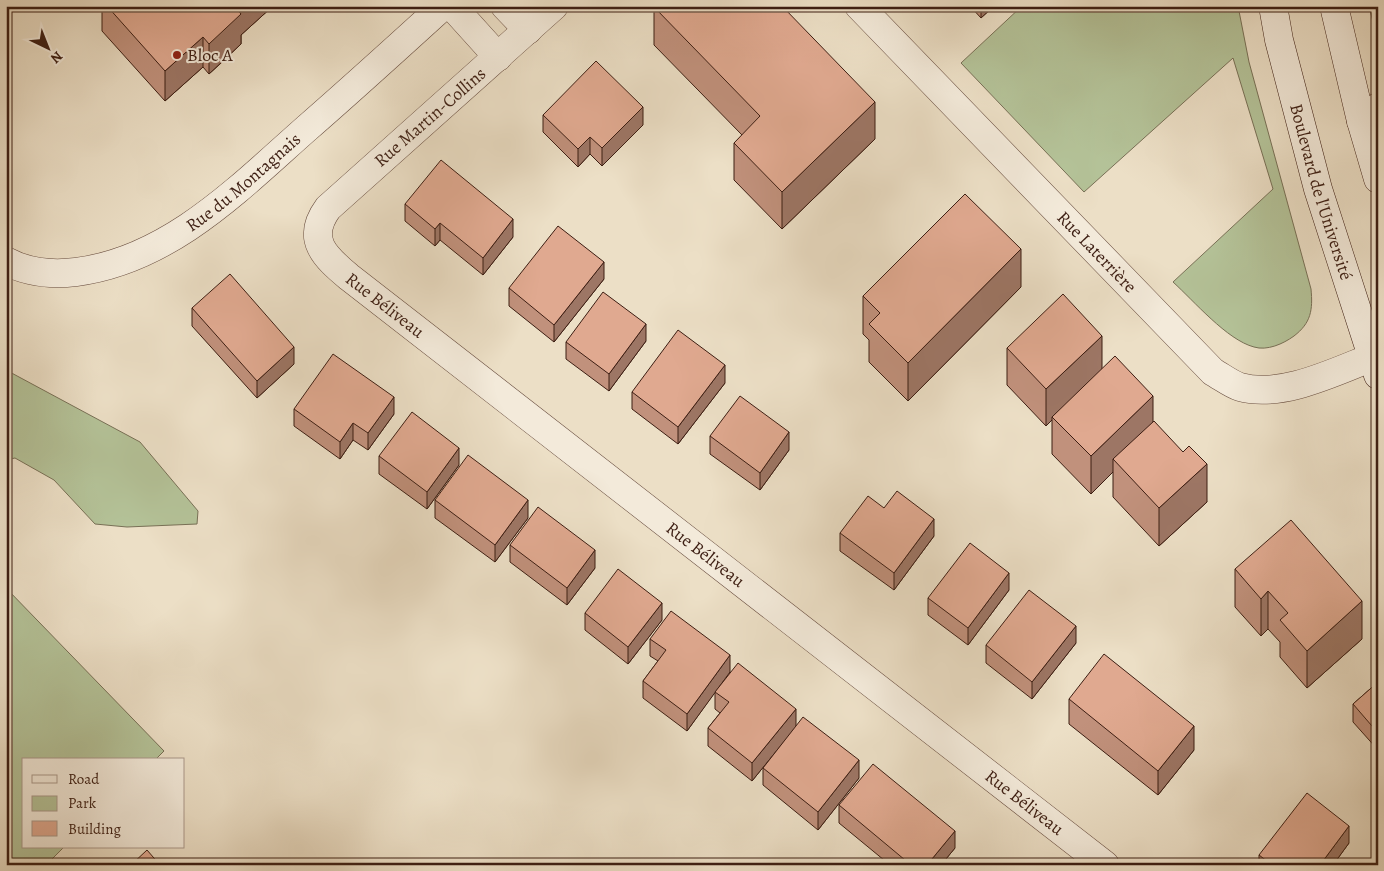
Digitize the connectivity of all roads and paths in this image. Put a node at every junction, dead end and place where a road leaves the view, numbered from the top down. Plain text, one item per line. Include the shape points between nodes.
1 (443, 6) edge
2 (452, 6) edge
3 (505, 6) edge
4 (554, 6) edge
5 (859, 6) edge
6 (1273, 6) edge
7 (1334, 6) edge
8 (528, 30) junction
9 (498, 57) junction
10 (1369, 114) edge
11 (1378, 179) edge
12 (317, 235) joint
13 (6, 260) edge
14 (1376, 362) edge
15 (1105, 865) edge

1 - 13 street, Rue du Montagnais via 220,205 172,237 127,259 84,271 42,274
2 - 9 street
3 - 8 street
4 - 8 street, Rue Martin-Collins
5 - 14 street, Rue Laterrière via 1213,372 1238,387 1259,390 1292,386
6 - 14 street, Boulevard de l'Université via 1318,189
7 - 10 street
8 - 9 street, Rue Martin-Collins
9 - 12 street, Rue Martin-Collins via 338,198 324,214
10 - 11 street
12 - 15 street, Rue Béliveau via 320,248 349,277

